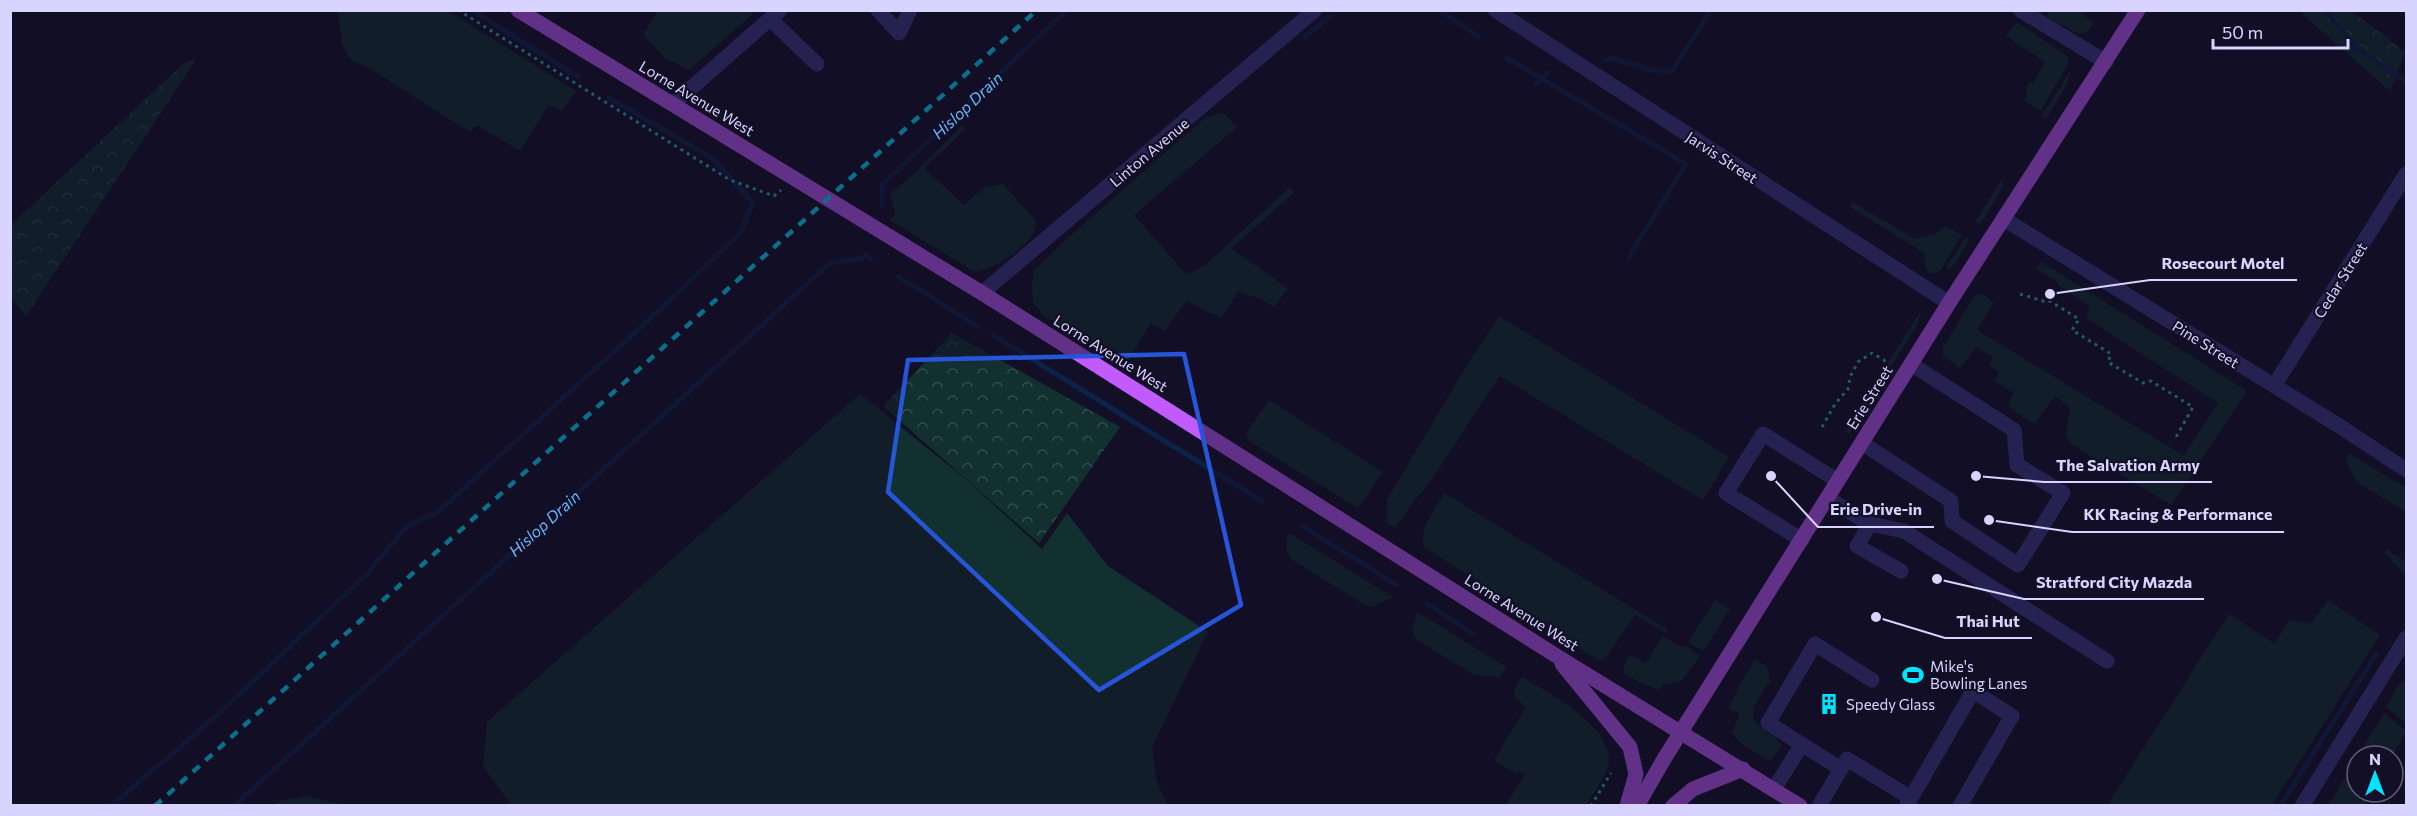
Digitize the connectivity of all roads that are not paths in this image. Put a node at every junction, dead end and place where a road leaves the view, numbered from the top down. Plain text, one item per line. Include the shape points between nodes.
1 (518, 10) edge
2 (878, 10) edge
3 (910, 10) edge
4 (1315, 10) edge
5 (1495, 10) edge
6 (2020, 10) edge
7 (2138, 10) edge
8 (775, 15) edge
9 (2106, 62) junction
10 (817, 64) dead end
11 (673, 104) junction
12 (2406, 174) edge
13 (2004, 219) junction
14 (982, 293) junction
15 (1949, 303) junction
16 (1911, 364) junction
17 (2274, 386) junction
18 (1862, 443) junction
19 (2406, 470) edge
20 (1838, 481) junction
21 (1827, 498) junction
22 (1870, 524) junction
23 (1802, 540) junction
24 (1901, 571) dead end
25 (2406, 638) edge
26 (1555, 655) junction
27 (2107, 661) dead end
28 (1872, 680) dead end
29 (1681, 732) junction
30 (1802, 744) junction
31 (1743, 769) junction
32 (1841, 769) junction
33 (1774, 789) junction
34 (1909, 802) edge
35 (1627, 806) edge
36 (1637, 806) edge
37 (1673, 806) edge
38 (1800, 806) edge
39 (1819, 806) edge
40 (1960, 806) edge
41 (2302, 806) edge

1 - 11 main road, Lorne Avenue West
2 - 3 street via 899,33
4 - 14 street, Linton Avenue
5 - 15 street, Jarvis Street
6 - 9 street
7 - 9 main road, Erie Street
8 - 10 street
8 - 11 street
9 - 13 main road, Erie Street
11 - 14 main road, Lorne Avenue West
12 - 17 street, Cedar Street
13 - 15 main road, Erie Street
13 - 17 street, Pine Street
14 - 26 main road, Lorne Avenue West
15 - 16 main road, Erie Street
16 - 18 main road, Erie Street
16 - 18 street via 2014,430 2017,465 2063,493 2018,565 1952,521 1951,501
17 - 19 street, Pine Street
18 - 20 main road, Erie Street
20 - 21 main road, Erie Street
20 - 23 street via 1763,434 1726,493
21 - 22 street
21 - 23 main road, Erie Street
22 - 24 street via 1857,546
22 - 27 street via 1904,531
23 - 29 main road, Erie Street
25 - 41 street
26 - 29 main road, Lorne Avenue West
26 - 35 main road via 1630,747 1636,774
28 - 30 street via 1815,644 1768,723
29 - 31 main road, Lorne Avenue West
29 - 36 main road, Erie Street
30 - 32 street
30 - 33 street
31 - 33 main road, Lorne Avenue West
31 - 37 main road via 1693,789
32 - 34 street via 1847,759
32 - 39 street
33 - 38 main road, Lorne Avenue West
34 - 40 street via 1973,691 2012,716

